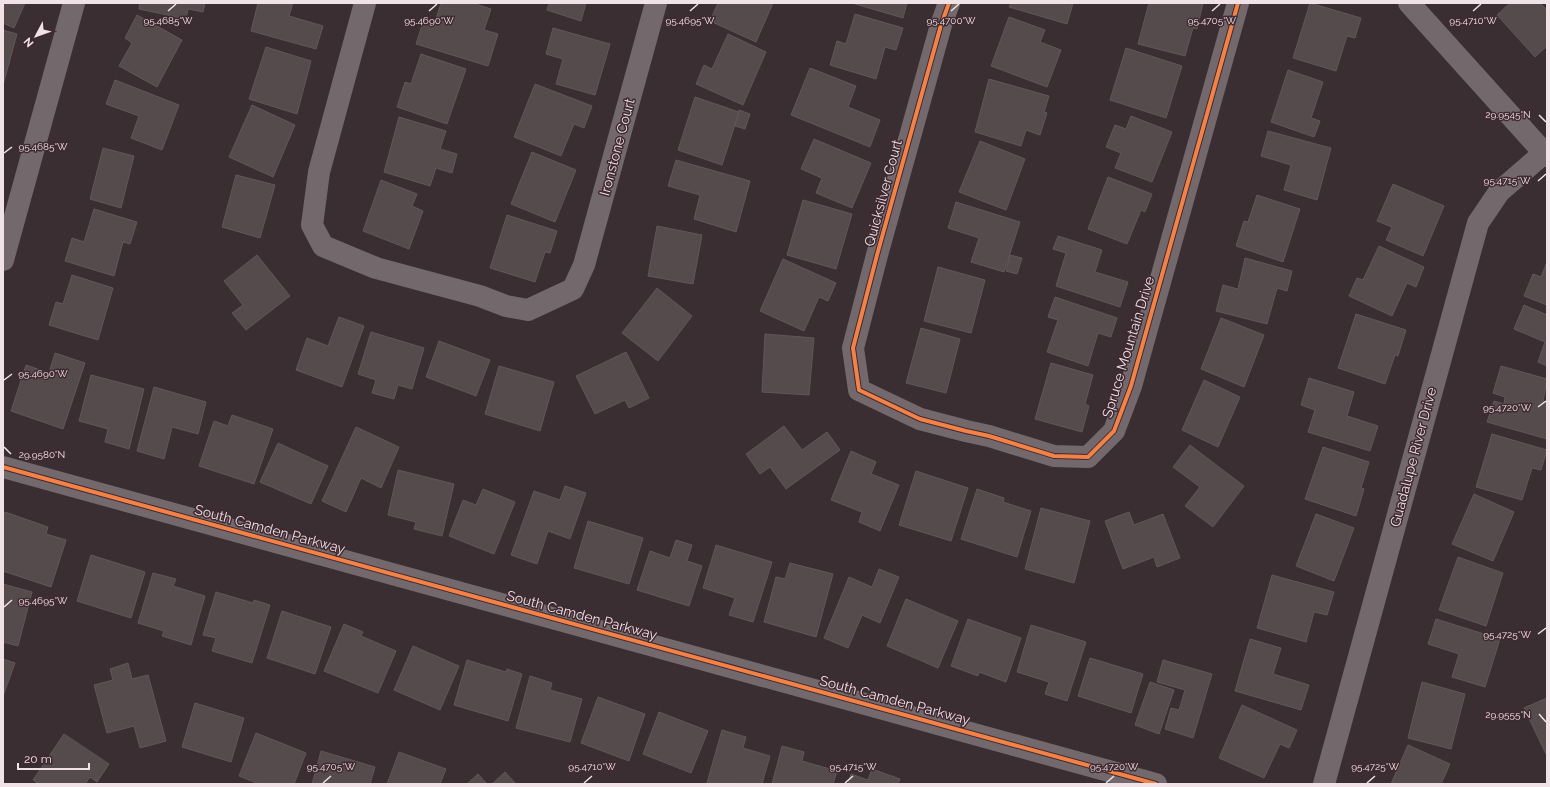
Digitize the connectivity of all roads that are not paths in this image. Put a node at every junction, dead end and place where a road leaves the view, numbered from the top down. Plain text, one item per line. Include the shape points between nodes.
1 (74, 3) edge
2 (365, 3) edge
3 (656, 3) edge
4 (949, 3) edge
5 (1238, 3) edge
6 (1409, 3) edge
7 (1546, 155) edge
8 (3, 260) edge
9 (859, 390) joint
10 (3, 467) edge
11 (1156, 784) edge
12 (1324, 784) edge

1 - 8 street
2 - 3 street, Ironstone Court via 319,172 312,225 323,246 376,268 480,296 506,306 528,310 573,289 586,258
4 - 9 street, Quicksilver Court via 883,232 853,348
5 - 9 street, Spruce Mountain Drive via 1131,386 1114,431 1088,457 1054,456 920,418
6 - 7 street
7 - 12 street, Guadalupe River Drive via 1500,192 1478,223
10 - 11 street, South Camden Parkway

